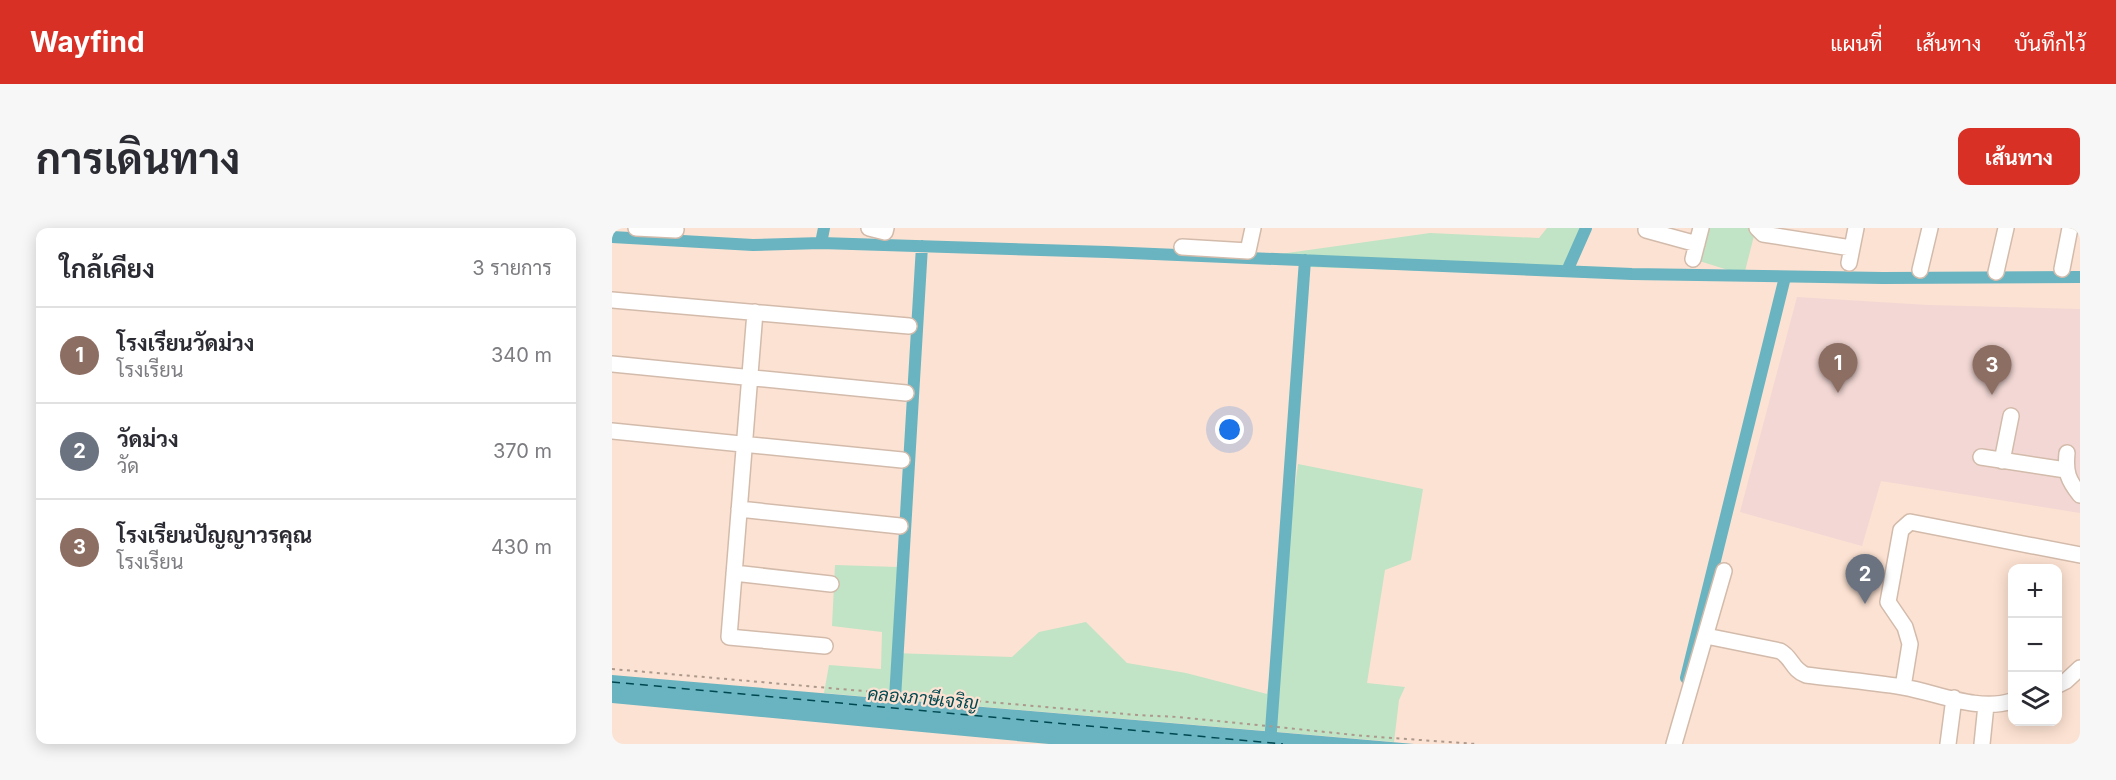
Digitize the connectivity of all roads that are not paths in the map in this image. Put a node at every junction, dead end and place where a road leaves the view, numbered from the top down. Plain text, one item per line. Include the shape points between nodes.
1 (636, 228) edge
2 (869, 228) edge
3 (886, 228) edge
4 (1253, 228) edge
5 (1701, 228) edge
6 (1757, 228) edge
7 (1856, 228) edge
8 (1930, 228) edge
9 (2006, 228) edge
10 (2070, 228) edge
11 (676, 230) dead end
12 (1646, 230) dead end
13 (2080, 230) edge
14 (1697, 244) junction
15 (1182, 247) dead end
16 (1693, 260) dead end
17 (2062, 269) dead end
18 (1920, 270) dead end
19 (1996, 272) dead end
20 (612, 300) edge
21 (755, 312) junction
22 (909, 326) dead end
23 (612, 364) edge
24 (750, 378) junction
25 (906, 393) dead end
26 (2011, 416) dead end
27 (612, 431) edge
28 (744, 444) junction
29 (2067, 453) dead end
30 (1981, 457) dead end
31 (902, 460) dead end
32 (2002, 460) junction
33 (2066, 470) junction
34 (2080, 495) edge
35 (739, 509) junction
36 (900, 526) dead end
37 (2080, 555) edge
38 (1724, 571) dead end
39 (734, 573) junction
40 (831, 584) dead end
41 (1706, 636) junction
42 (825, 646) dead end
43 (2080, 668) edge
44 (2062, 683) edge
45 (1903, 687) junction
46 (1954, 698) junction
47 (2008, 702) edge
48 (1986, 705) junction
49 (1674, 744) edge
50 (1948, 744) edge
51 (1982, 744) edge

1 - 11 street
2 - 3 street via 885,232
4 - 15 street via 1248,251
5 - 14 street
6 - 7 street via 1763,234 1850,255
8 - 18 street
9 - 19 street
10 - 13 street
10 - 17 street
12 - 14 street
14 - 16 street
20 - 21 street
21 - 22 street
21 - 24 street
23 - 24 street
24 - 25 street
24 - 28 street
26 - 32 street
27 - 28 street
28 - 31 street
28 - 35 street
29 - 33 street
30 - 32 street
32 - 33 street
33 - 34 street
35 - 36 street
35 - 39 street
37 - 45 street via 1910,522 1901,530 1888,602 1905,627 1910,644
38 - 41 street
39 - 40 street
39 - 42 street via 729,637
41 - 45 street via 1780,651 1806,675
41 - 49 street
43 - 44 street
45 - 46 street
46 - 48 street
46 - 50 street
47 - 48 street
48 - 51 street

